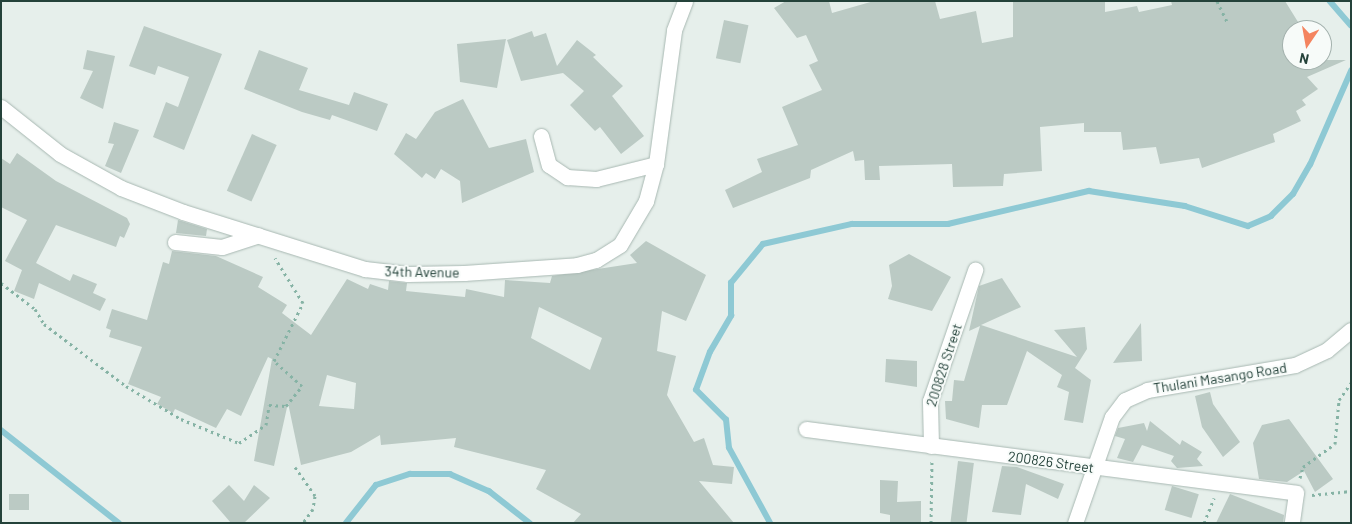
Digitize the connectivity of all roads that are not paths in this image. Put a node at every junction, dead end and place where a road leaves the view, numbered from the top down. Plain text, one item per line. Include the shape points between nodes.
1 (684, 1) edge
2 (1, 107) edge
3 (541, 136) dead end
4 (656, 164) junction
5 (258, 234) junction
6 (176, 242) dead end
7 (975, 270) dead end
8 (1351, 330) edge
9 (806, 429) dead end
10 (931, 446) junction
11 (1092, 468) junction
12 (1075, 523) edge
13 (1292, 523) edge

1 - 4 street, 34th Avenue via 667,66
2 - 5 street, 34th Avenue via 90,173 157,203
3 - 4 street via 549,164 567,177 589,180
4 - 5 street, 34th Avenue via 646,201 620,245 596,260 577,265 464,274 387,273
5 - 6 street via 222,247
7 - 10 street, 200828 Street via 930,401
8 - 11 street, Thulani Masango Road via 1328,350 1295,365 1147,390 1125,400 1112,417
9 - 10 street, 200826 Street
10 - 11 street, 200826 Street
11 - 12 street, Thulani Masango Road
11 - 13 street, 200826 Street via 1296,493

